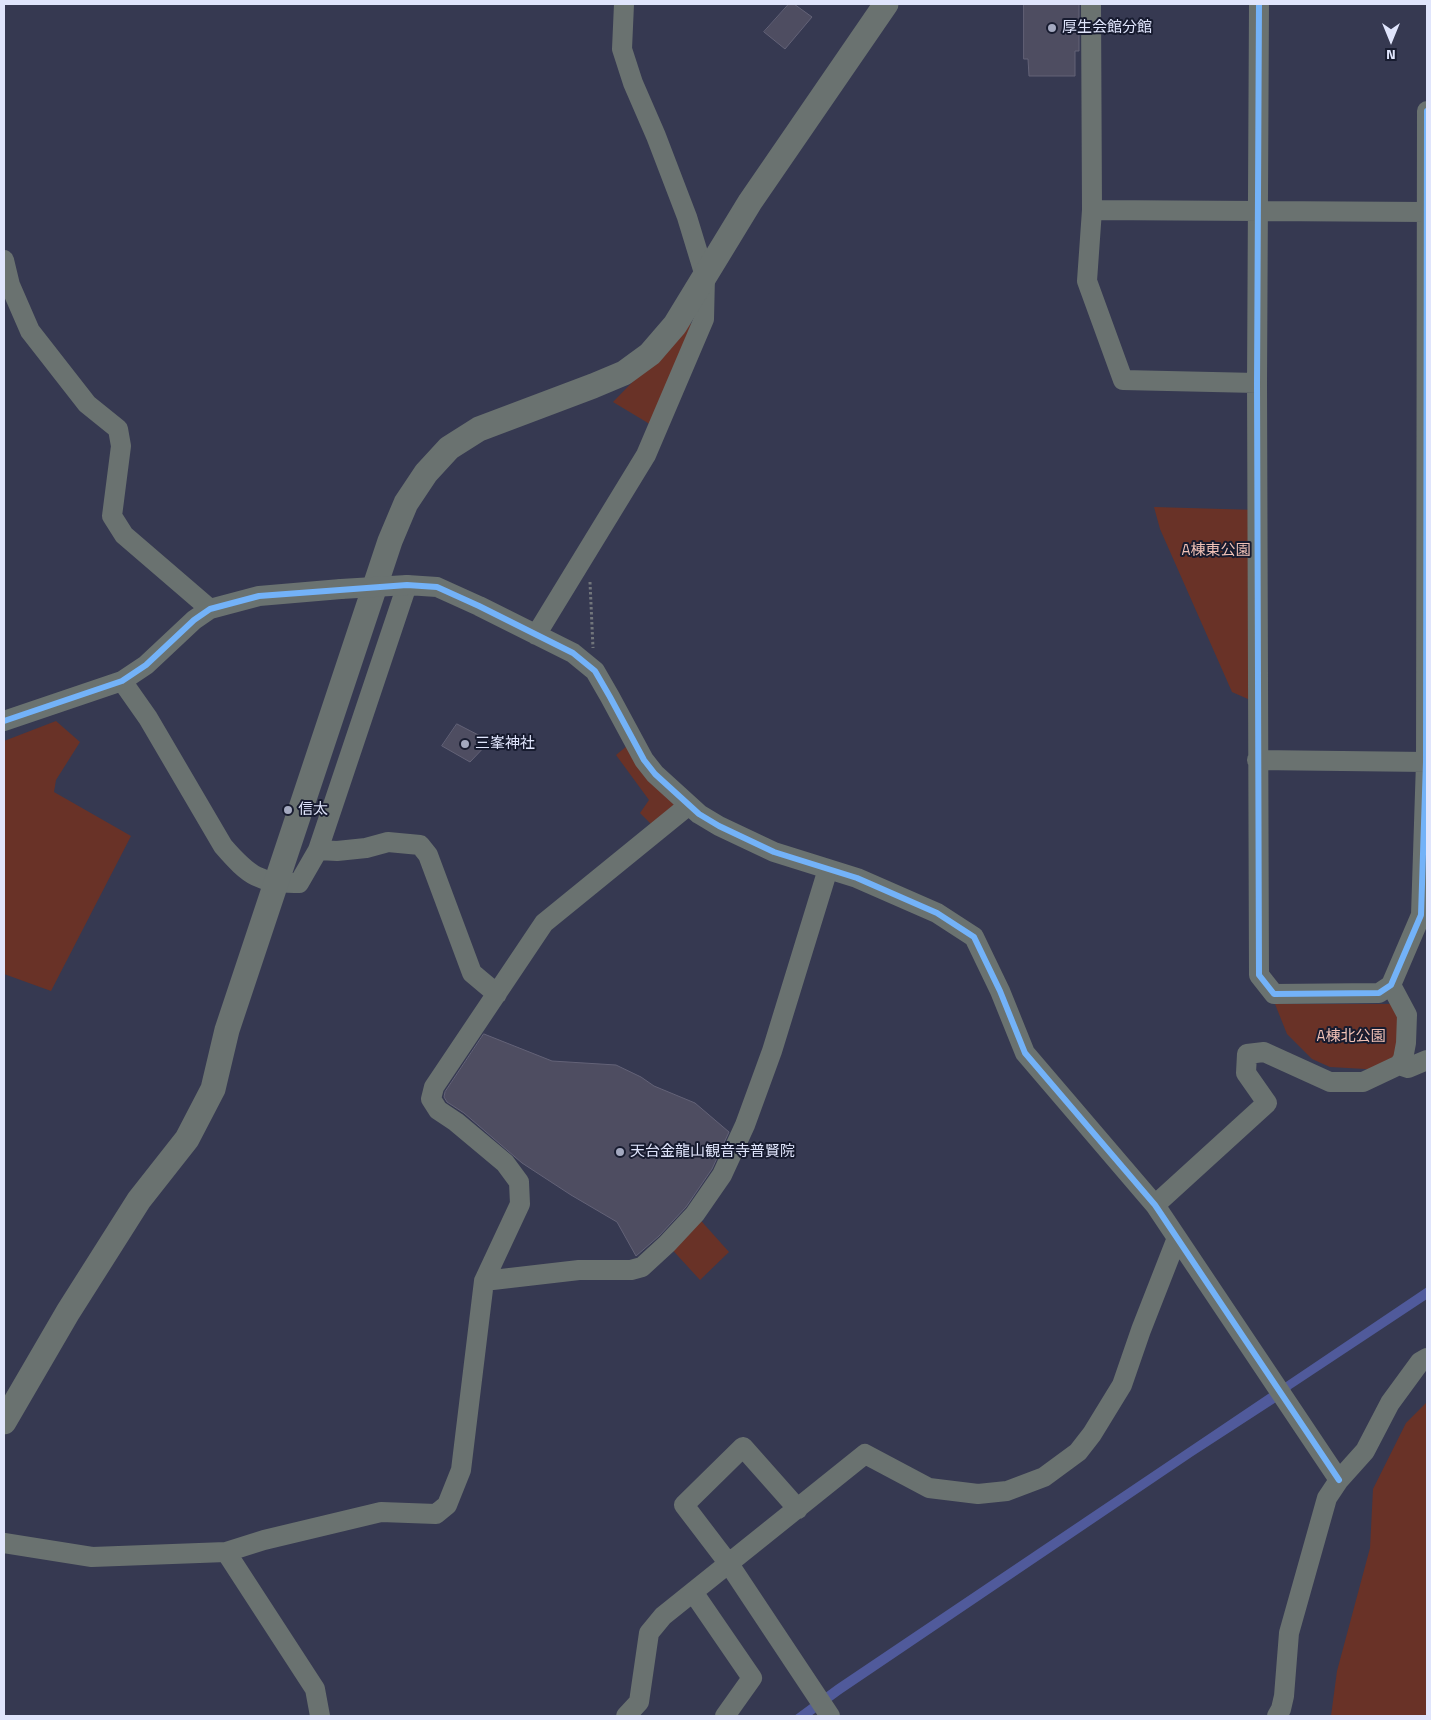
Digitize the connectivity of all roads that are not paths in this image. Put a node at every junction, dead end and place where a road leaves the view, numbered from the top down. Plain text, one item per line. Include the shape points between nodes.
1 (624, 4) edge
2 (886, 4) edge
3 (1091, 4) edge
4 (1259, 4) edge
5 (1427, 112) edge
6 (1092, 210) junction
7 (1258, 212) junction
8 (1427, 212) edge
9 (4, 260) edge
10 (705, 276) junction
11 (1257, 383) junction
12 (407, 585) junction
13 (210, 609) junction
14 (536, 635) junction
15 (122, 681) junction
16 (4, 721) edge
17 (1257, 760) junction
18 (1427, 762) edge
19 (689, 805) junction
20 (318, 850) junction
21 (828, 869) junction
22 (276, 884) junction
23 (1424, 915) edge
24 (1391, 985) junction
25 (497, 994) junction
26 (1427, 1060) edge
27 (1399, 1065) junction
28 (1155, 1205) junction
29 (1177, 1238) junction
30 (484, 1281) junction
31 (1427, 1358) edge
32 (4, 1422) edge
33 (1339, 1480) junction
34 (798, 1509) junction
35 (4, 1542) edge
36 (226, 1552) junction
37 (729, 1564) junction
38 (693, 1592) junction
39 (829, 1714) edge
40 (320, 1716) edge
41 (626, 1716) edge
42 (725, 1716) edge
43 (1276, 1716) edge

1 - 10 street via 622,49 687,217
2 - 10 street via 750,202
3 - 6 street
4 - 7 street
5 - 8 street
6 - 7 street
6 - 11 street via 1087,281 1123,380
7 - 8 street
7 - 11 street
8 - 18 street
9 - 13 street via 10,286 30,331 87,404 118,429 121,446 112,516 124,535
10 - 14 street via 704,319 646,455
10 - 22 street via 675,325 650,354 624,373 479,429 449,448 426,473 406,503 390,541
11 - 17 street
12 - 13 street, bridge via 259,596
12 - 14 street via 437,587
12 - 20 street
13 - 15 street via 146,665
14 - 19 street via 573,653 595,671 644,760
15 - 16 street
15 - 22 street via 148,718 224,846 255,876
17 - 18 street
17 - 24 street via 1259,975 1274,994 1379,993
18 - 23 street
19 - 21 street via 706,818 774,852
19 - 25 street via 544,923
20 - 22 street via 299,883
20 - 25 street via 366,848 388,842 420,845 428,855 472,973
21 - 28 street via 858,878 937,913 974,937 1025,1053
21 - 30 street via 746,1125 722,1175 695,1214 642,1267 632,1270 579,1270
22 - 32 street via 227,1030 213,1089 187,1139 139,1200
23 - 24 street
24 - 27 street via 1407,1015 1406,1044
25 - 30 street via 434,1087 431,1099 438,1110 505,1163 519,1182 520,1204
26 - 27 street via 1408,1068
27 - 28 street via 1363,1082 1330,1082 1264,1052 1247,1054 1246,1073 1267,1103
28 - 29 street
29 - 33 street
29 - 34 street via 1122,1385 1078,1452 1044,1477 1007,1491 958,1492 929,1488 865,1454
30 - 36 street via 461,1470 447,1505 436,1514 381,1512
31 - 33 street via 1420,1362 1390,1403 1365,1451
33 - 43 street via 1327,1498 1294,1614 1289,1633 1284,1696
34 - 37 street
34 - 37 street via 744,1447 684,1505
35 - 36 street via 92,1558
36 - 40 street via 315,1689
37 - 38 street
37 - 39 street
38 - 41 street via 648,1633 639,1702
38 - 42 street via 752,1678

